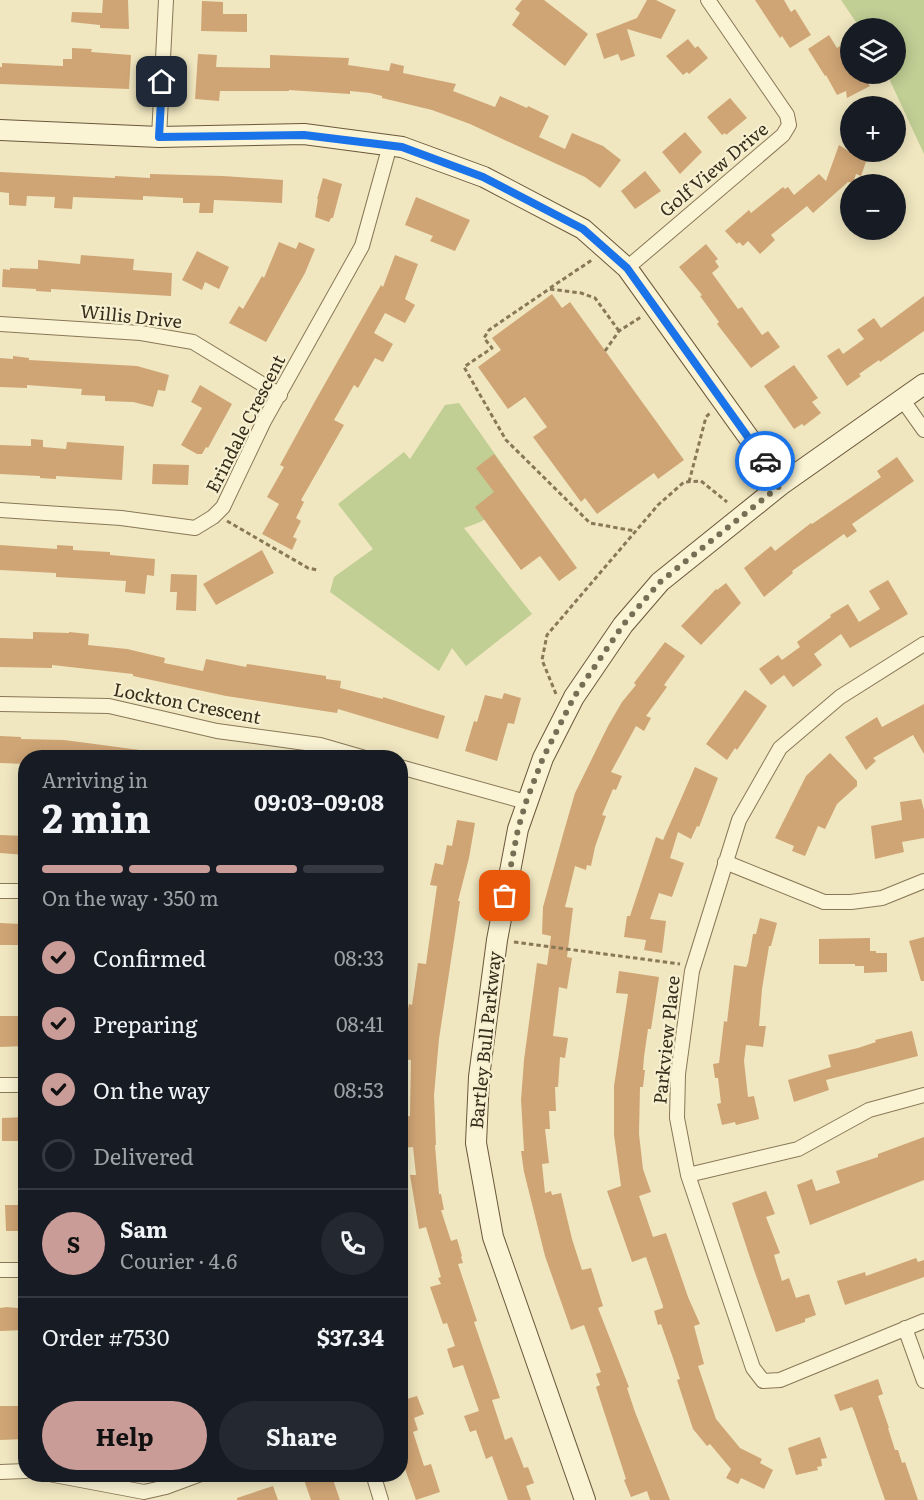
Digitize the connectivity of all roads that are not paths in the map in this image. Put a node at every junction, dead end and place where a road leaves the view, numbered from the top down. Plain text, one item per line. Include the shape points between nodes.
1 (166, 0) edge
2 (708, 0) edge
3 (0, 130) edge
4 (159, 137) junction
5 (390, 145) junction
6 (627, 268) junction
7 (0, 324) edge
8 (924, 384) edge
9 (279, 395) junction
10 (902, 399) junction
11 (924, 430) edge
12 (782, 484) junction
13 (0, 510) edge
14 (924, 644) edge
15 (0, 704) edge
16 (317, 750) edge
17 (408, 769) edge
18 (526, 802) junction
19 (725, 862) junction
20 (924, 880) edge
21 (0, 891) edge
22 (18, 891) edge
23 (0, 1085) edge
24 (18, 1085) edge
25 (924, 1095) edge
26 (688, 1175) junction
27 (0, 1270) edge
28 (18, 1270) edge
29 (924, 1321) edge
30 (905, 1328) junction
31 (924, 1381) edge
32 (18, 1471) edge
33 (0, 1472) edge
34 (91, 1482) edge
35 (179, 1482) edge
36 (375, 1482) edge
37 (381, 1500) edge
38 (585, 1500) edge

1 - 4 street
2 - 6 street, Golf View Drive via 787,115 789,124 783,135
3 - 4 street
4 - 5 street via 304,135
5 - 6 street via 483,177 583,229
5 - 9 street, Erindale Crescent via 362,246
6 - 12 street
7 - 9 street, Willis Drive via 141,333 193,342
8 - 10 street, Bartley Bull Parkway
9 - 13 street, Erindale Crescent via 223,507 195,528 121,518
10 - 11 street
10 - 12 street, Bartley Bull Parkway
12 - 18 street, Bartley Bull Parkway via 660,582 623,625 574,697
14 - 19 street, Parkview Place via 840,698 780,748 739,820
15 - 16 street, Lockton Crescent via 109,706
17 - 18 street
18 - 38 street, Bartley Bull Parkway via 497,940 479,1077 476,1143 493,1237
19 - 20 street via 825,902 882,898
19 - 26 street, Parkview Place via 693,966 678,1074 677,1118
21 - 22 street
23 - 24 street
25 - 26 street via 869,1110 798,1149
26 - 30 street, Parkview Place via 753,1368 763,1381 780,1380
27 - 28 street
29 - 30 street
30 - 31 street
32 - 33 street
34 - 35 street via 144,1492
36 - 37 street

